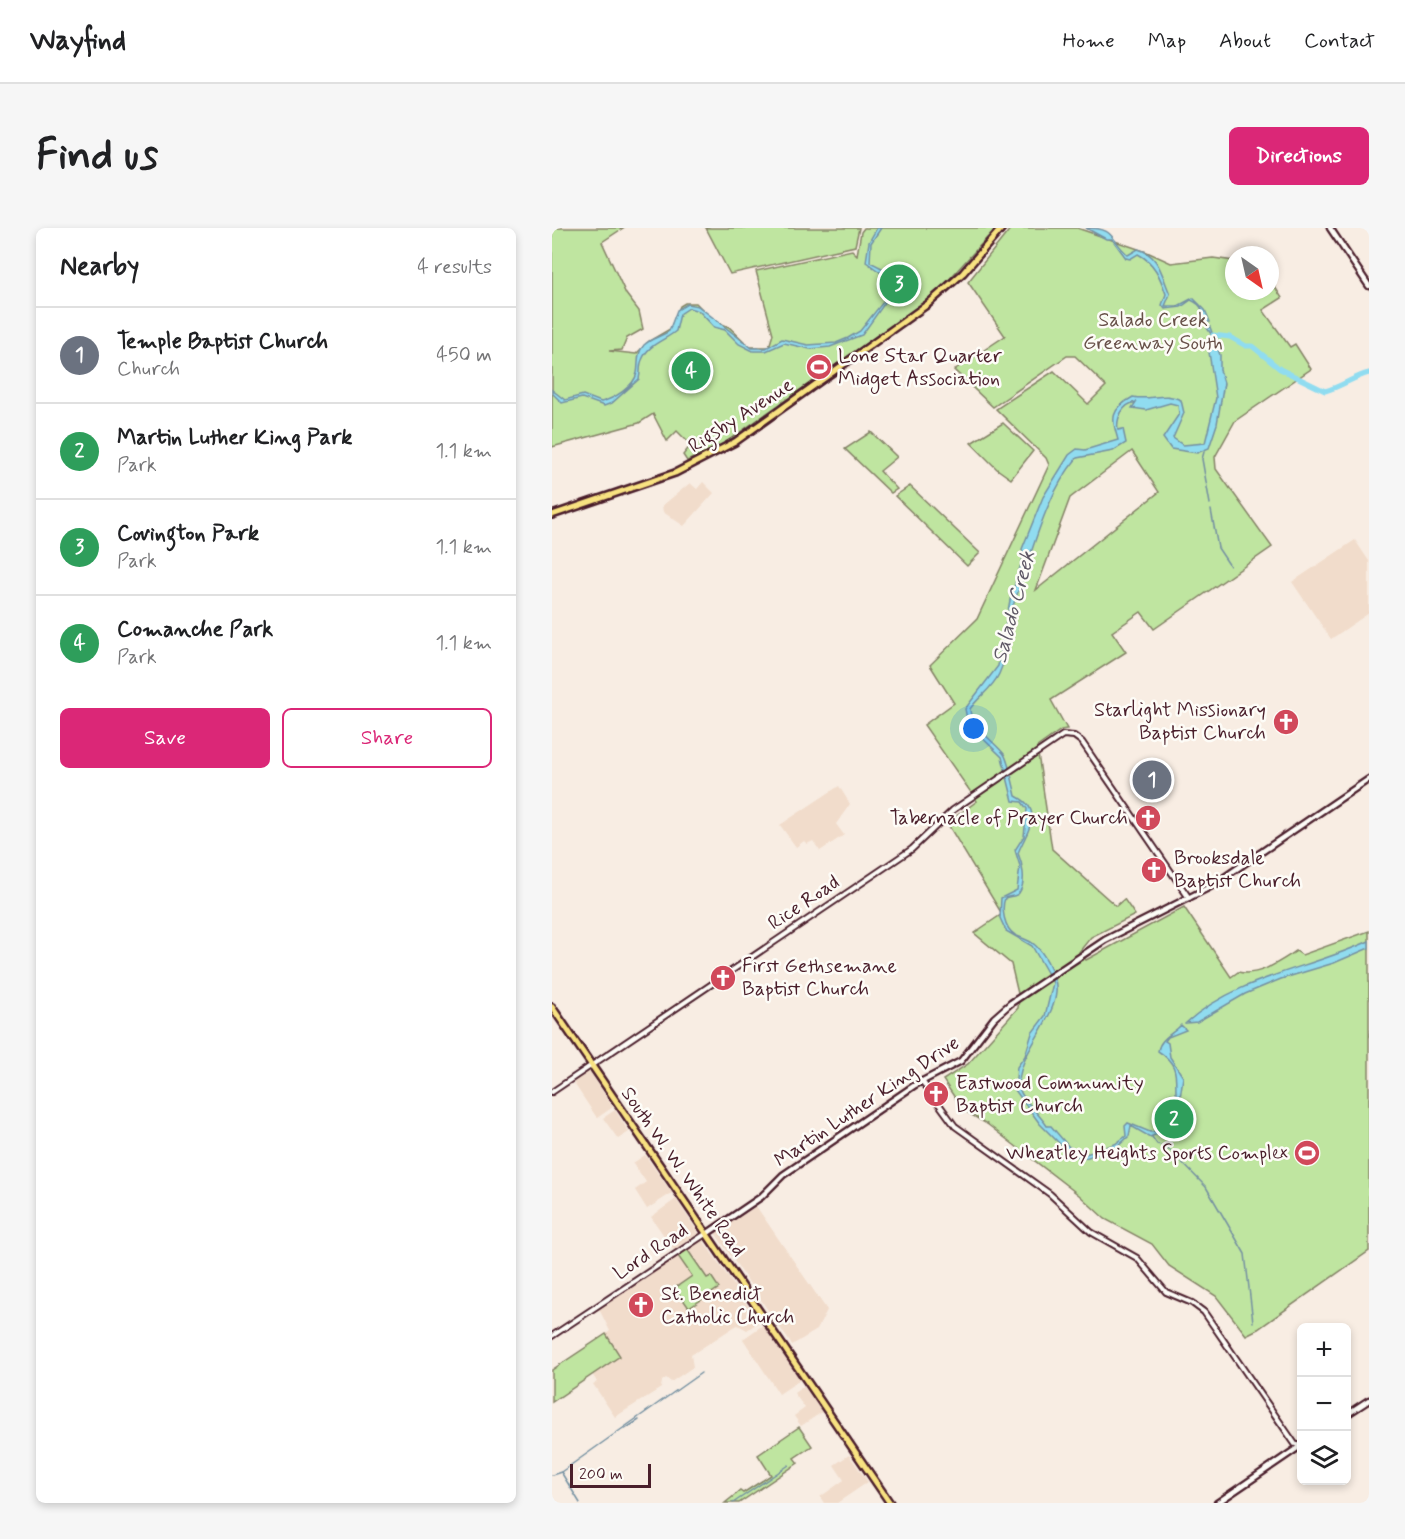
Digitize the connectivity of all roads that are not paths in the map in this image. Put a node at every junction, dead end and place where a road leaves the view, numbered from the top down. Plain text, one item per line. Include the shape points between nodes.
1 (1002, 228) edge
2 (1330, 228) edge
3 (1369, 286) edge
4 (552, 515) edge
5 (1369, 779) edge
6 (1189, 898) junction
7 (552, 1007) edge
8 (592, 1065) junction
9 (922, 1081) junction
10 (552, 1092) edge
11 (767, 1191) joint
12 (708, 1233) junction
13 (552, 1336) edge
14 (1369, 1400) edge
15 (1351, 1413) edge
16 (1297, 1444) edge
17 (1297, 1448) edge
18 (890, 1503) edge
19 (1218, 1503) edge

1 - 4 main road, Rigsby Avenue via 963,273 928,304 735,442 675,473
2 - 3 main road
5 - 6 main road, Martin Luther King Drive
6 - 8 street, Rice Road via 1082,742 1069,735 1060,736 949,814 912,849
6 - 9 main road, Martin Luther King Drive via 1105,940 1014,1001 994,1018 966,1057
7 - 8 main road, South W. W. White Road
8 - 10 street, Rice Road
8 - 12 main road, South W. W. White Road
9 - 11 main road, Martin Luther King Drive via 783,1175
9 - 16 street via 955,1126 1050,1194 1091,1232 1137,1258 1166,1292 1204,1312
11 - 12 main road, Lord Road
12 - 13 street, Lord Road
12 - 18 main road, South W. W. White Road
14 - 15 main road
17 - 19 main road

